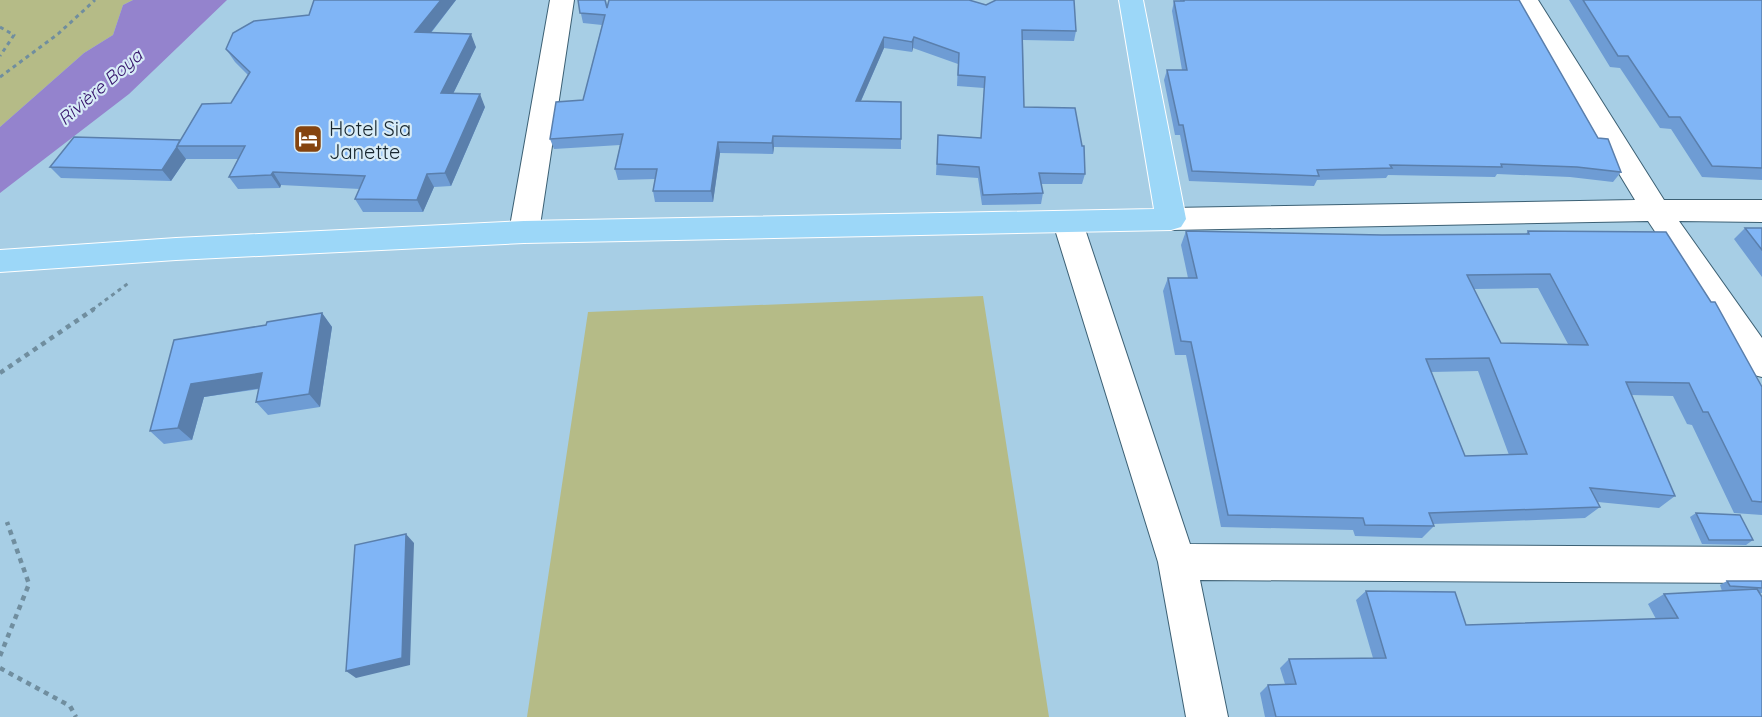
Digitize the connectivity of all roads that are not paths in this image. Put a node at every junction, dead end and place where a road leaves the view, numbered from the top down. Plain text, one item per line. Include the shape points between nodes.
1 (562, 0) edge
2 (1131, 0) edge
3 (1526, 0) edge
4 (1656, 210) junction
5 (1762, 211) edge
6 (1171, 219) junction
7 (1068, 223) junction
8 (524, 232) junction
9 (0, 261) edge
10 (1762, 364) edge
11 (1177, 562) junction
12 (1762, 565) edge
13 (1208, 717) edge

1 - 8 street
2 - 6 highway
3 - 4 street
4 - 5 street
4 - 6 street
4 - 10 street
6 - 7 highway
7 - 8 highway
7 - 11 street
8 - 9 highway
11 - 12 street
11 - 13 street

